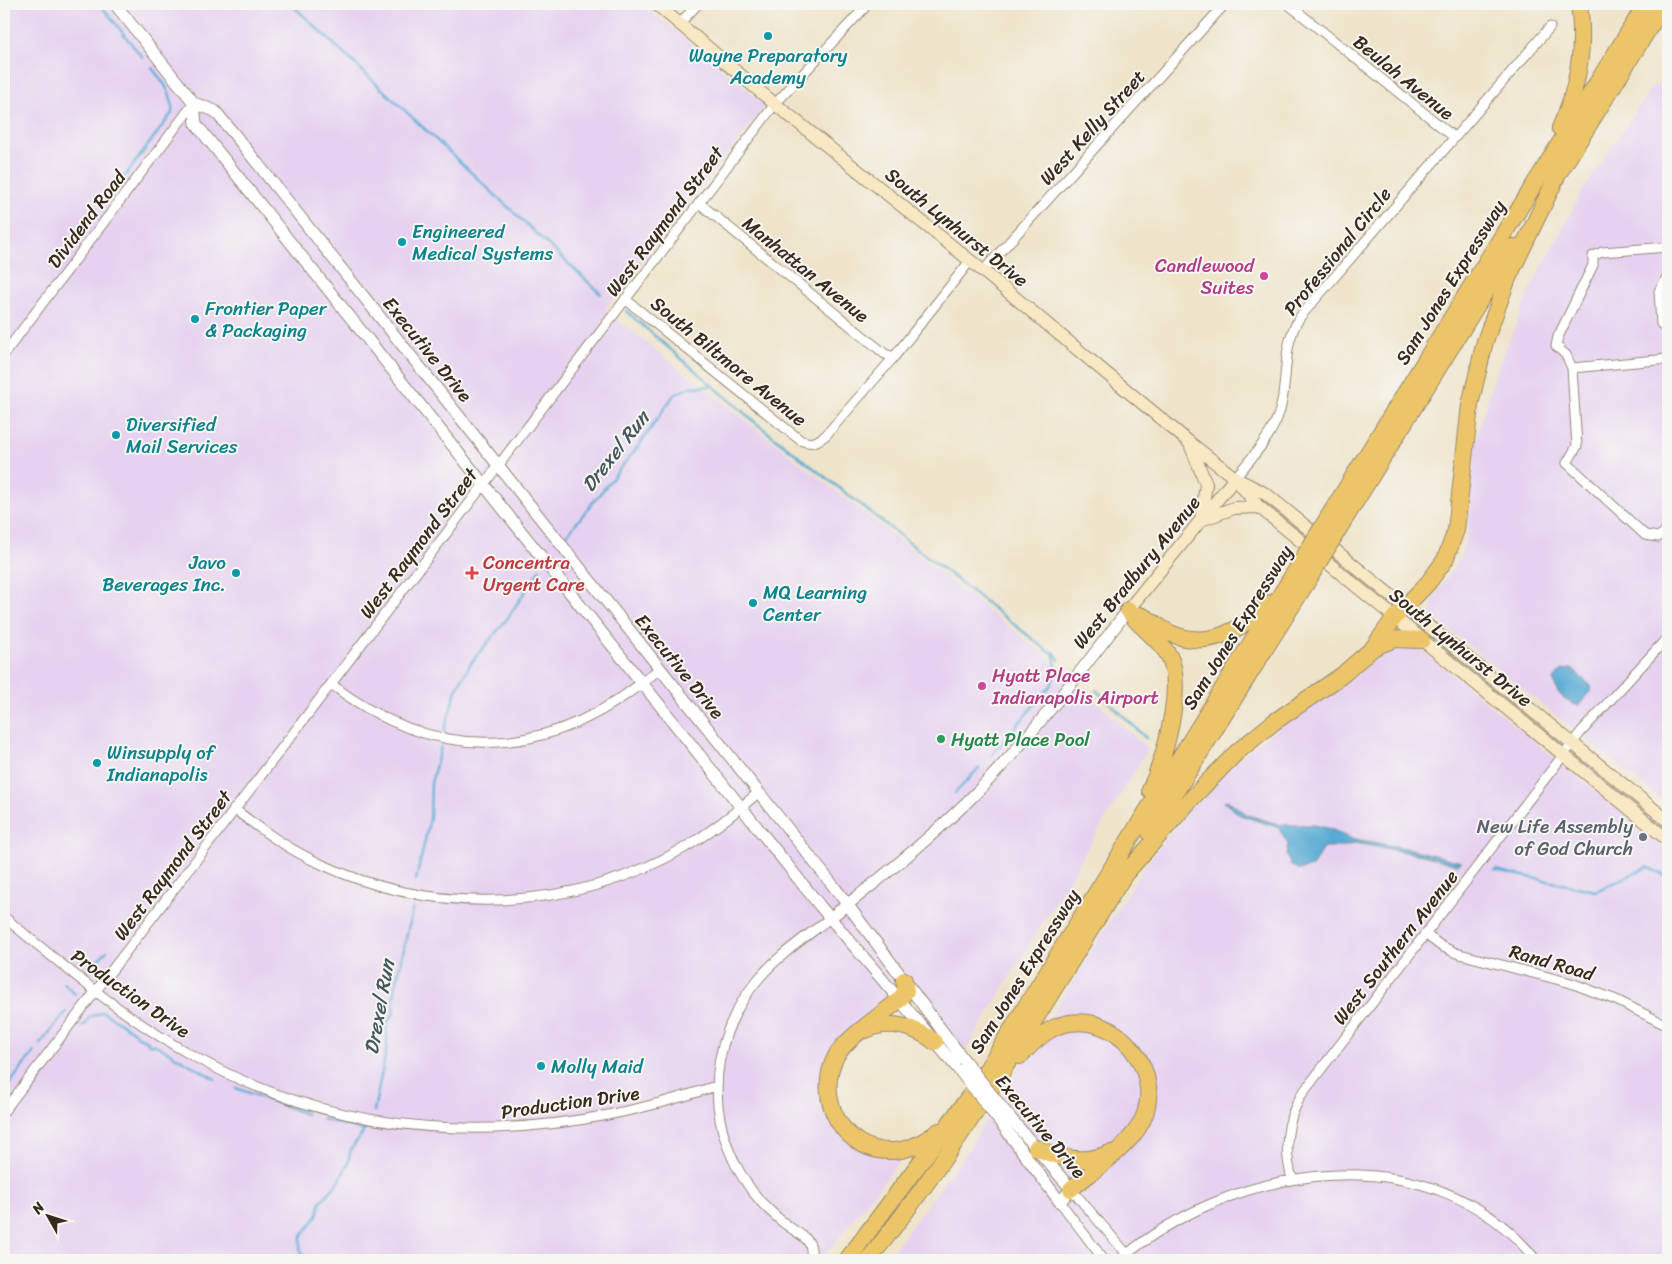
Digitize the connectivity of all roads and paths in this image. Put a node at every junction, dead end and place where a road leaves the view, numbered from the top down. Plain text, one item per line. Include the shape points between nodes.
1 (115, 4) edge
2 (656, 4) edge
3 (698, 4) edge
4 (868, 4) edge
5 (1225, 4) edge
6 (1288, 4) edge
7 (1579, 4) edge
8 (1646, 4) edge
9 (1664, 4) edge
10 (680, 23) junction
11 (1550, 27) dead end
12 (194, 103) junction
13 (775, 104) junction
14 (1454, 137) junction
15 (1560, 170) junction
16 (699, 203) junction
17 (1518, 211) junction
18 (1668, 247) edge
19 (970, 260) junction
20 (983, 271) junction
21 (1668, 276) edge
22 (625, 299) junction
23 (1668, 332) edge
24 (4, 354) edge
25 (894, 356) junction
26 (1668, 359) edge
27 (1572, 368) junction
28 (1189, 442) junction
29 (498, 465) junction
30 (1235, 478) junction
31 (483, 484) junction
32 (1259, 508) junction
33 (1201, 520) junction
34 (1335, 521) junction
35 (1668, 530) edge
36 (1304, 572) junction
37 (1128, 610) junction
38 (1400, 612) junction
39 (1668, 637) edge
40 (1422, 640) junction
41 (1373, 648) junction
42 (660, 668) junction
43 (330, 684) junction
44 (642, 684) junction
45 (1573, 743) junction
46 (1564, 755) junction
47 (759, 792) junction
48 (741, 808) junction
49 (234, 809) junction
50 (1668, 821) edge
51 (1668, 840) edge
52 (1122, 850) junction
53 (1124, 875) junction
54 (848, 904) junction
55 (4, 917) edge
56 (830, 918) junction
57 (1425, 934) junction
58 (904, 980) junction
59 (95, 991) junction
60 (900, 1000) junction
61 (1668, 1026) edge
62 (861, 1031) junction
63 (935, 1042) junction
64 (961, 1065) junction
65 (1003, 1071) junction
66 (716, 1086) junction
67 (4, 1111) edge
68 (1004, 1119) junction
69 (949, 1124) junction
70 (1036, 1148) junction
71 (1121, 1148) junction
72 (1292, 1179) junction
73 (1071, 1188) junction
74 (1060, 1202) junction
75 (1126, 1258) edge
76 (849, 1259) edge
77 (810, 1260) edge
78 (868, 1260) edge
79 (1104, 1260) edge
80 (1536, 1260) edge

1 - 12 street, Executive Drive
2 - 10 main road, South Lynhurst Drive
3 - 10 street
4 - 13 street, West Raymond Street
5 - 20 street, West Kelly Street
6 - 14 street, Beulah Avenue
7 - 17 highway via 1582,31 1573,94 1560,129
8 - 17 highway, Sam Jones Expressway
9 - 15 highway, Sam Jones Expressway
10 - 13 main road, South Lynhurst Drive
11 - 14 street
12 - 24 street, Dividend Road
12 - 29 street, Executive Drive via 215,111
12 - 31 street, Executive Drive via 196,124
13 - 16 street, West Raymond Street
13 - 19 main road, South Lynhurst Drive
14 - 30 street, Professional Circle via 1298,321 1287,346 1283,398 1277,420
15 - 34 highway, Sam Jones Expressway
15 - 38 highway via 1508,278 1485,341 1470,405 1457,521 1451,546 1428,583
16 - 22 street, West Raymond Street
16 - 25 street, Manhattan Avenue via 885,354
17 - 34 highway, Sam Jones Expressway
18 - 27 street via 1602,252 1593,256 1593,265 1556,342
19 - 20 main road, South Lynhurst Drive
19 - 25 street
20 - 28 main road, South Lynhurst Drive
21 - 23 street via 1659,291 1661,324
22 - 25 street, South Biltmore Avenue via 800,440 814,442 826,435
22 - 29 street, West Raymond Street
26 - 27 street
27 - 35 street via 1577,446 1567,463 1645,535 1658,537
28 - 30 main road, South Lynhurst Drive
28 - 33 main road via 1206,484
29 - 31 street, West Raymond Street
29 - 42 street, Executive Drive
30 - 32 main road, South Lynhurst Drive
30 - 33 main road, West Bradbury Avenue
30 - 38 main road, South Lynhurst Drive via 1266,494
31 - 43 street, West Raymond Street
31 - 44 street, Executive Drive
32 - 33 main road via 1234,508
32 - 38 main road, South Lynhurst Drive
33 - 37 main road, West Bradbury Avenue
34 - 36 highway, Sam Jones Expressway, bridge
36 - 37 highway via 1249,621 1218,637 1192,639 1174,635
36 - 52 highway, Sam Jones Expressway
36 - 53 highway, Sam Jones Expressway
37 - 52 highway via 1137,624 1167,652 1175,676 1171,720 1162,762
37 - 54 street, West Bradbury Avenue via 1058,700 987,782 925,840
38 - 40 main road, South Lynhurst Drive
38 - 41 highway
38 - 45 main road, South Lynhurst Drive
39 - 45 street, West Southern Avenue
40 - 41 highway via 1394,639
40 - 46 main road, South Lynhurst Drive
41 - 53 highway via 1341,676 1237,752
42 - 44 street
42 - 47 street, Executive Drive
43 - 44 street via 368,710 401,726 432,736 481,742 519,740 565,728 609,708
43 - 49 street, West Raymond Street
44 - 48 street, Executive Drive
45 - 46 street, West Southern Avenue
45 - 50 main road, South Lynhurst Drive
46 - 51 main road, South Lynhurst Drive
46 - 57 street, West Southern Avenue
47 - 48 street
47 - 54 street, Executive Drive
48 - 49 street via 687,846 627,874 565,893 484,901 412,894 357,879 294,850
48 - 56 street, Executive Drive
49 - 59 street, West Raymond Street
52 - 69 highway, Sam Jones Expressway via 973,1092
53 - 65 highway, Sam Jones Expressway
54 - 56 street, West Bradbury Avenue
54 - 58 street, Executive Drive
55 - 59 street, Production Drive
56 - 60 street, Executive Drive
56 - 66 street via 770,967 745,996 727,1036
57 - 61 street, Rand Road via 1441,946 1462,955 1571,983
57 - 72 street, West Southern Avenue via 1298,1101 1286,1140
58 - 60 highway via 906,991
58 - 64 street, Executive Drive
59 - 66 street, Production Drive via 137,1022 220,1070 310,1104 396,1123 470,1129 528,1127 627,1112
59 - 67 street, West Raymond Street
60 - 62 highway
60 - 63 street, Executive Drive
62 - 63 highway via 878,1026 901,1026 920,1032
62 - 69 highway via 838,1052 829,1077 831,1108 844,1130 868,1146 893,1150 918,1144
63 - 64 street, Executive Drive
64 - 68 street, Executive Drive, bridge
65 - 71 highway via 1037,1038 1057,1026 1083,1023 1117,1034 1140,1059 1148,1086 1140,1125
65 - 78 highway, Sam Jones Expressway via 949,1153
66 - 77 street via 716,1102 725,1137 743,1177 774,1215 806,1238 812,1250
68 - 70 street, Executive Drive
68 - 74 street, Executive Drive
69 - 76 highway, Sam Jones Expressway
70 - 71 highway via 1058,1157 1080,1159 1101,1156
70 - 73 street, Executive Drive
71 - 73 highway
72 - 75 street via 1202,1207 1161,1229
72 - 80 street via 1364,1175 1391,1176 1422,1183 1456,1196 1491,1217
73 - 74 street
73 - 75 street, Executive Drive
74 - 79 street, Executive Drive

